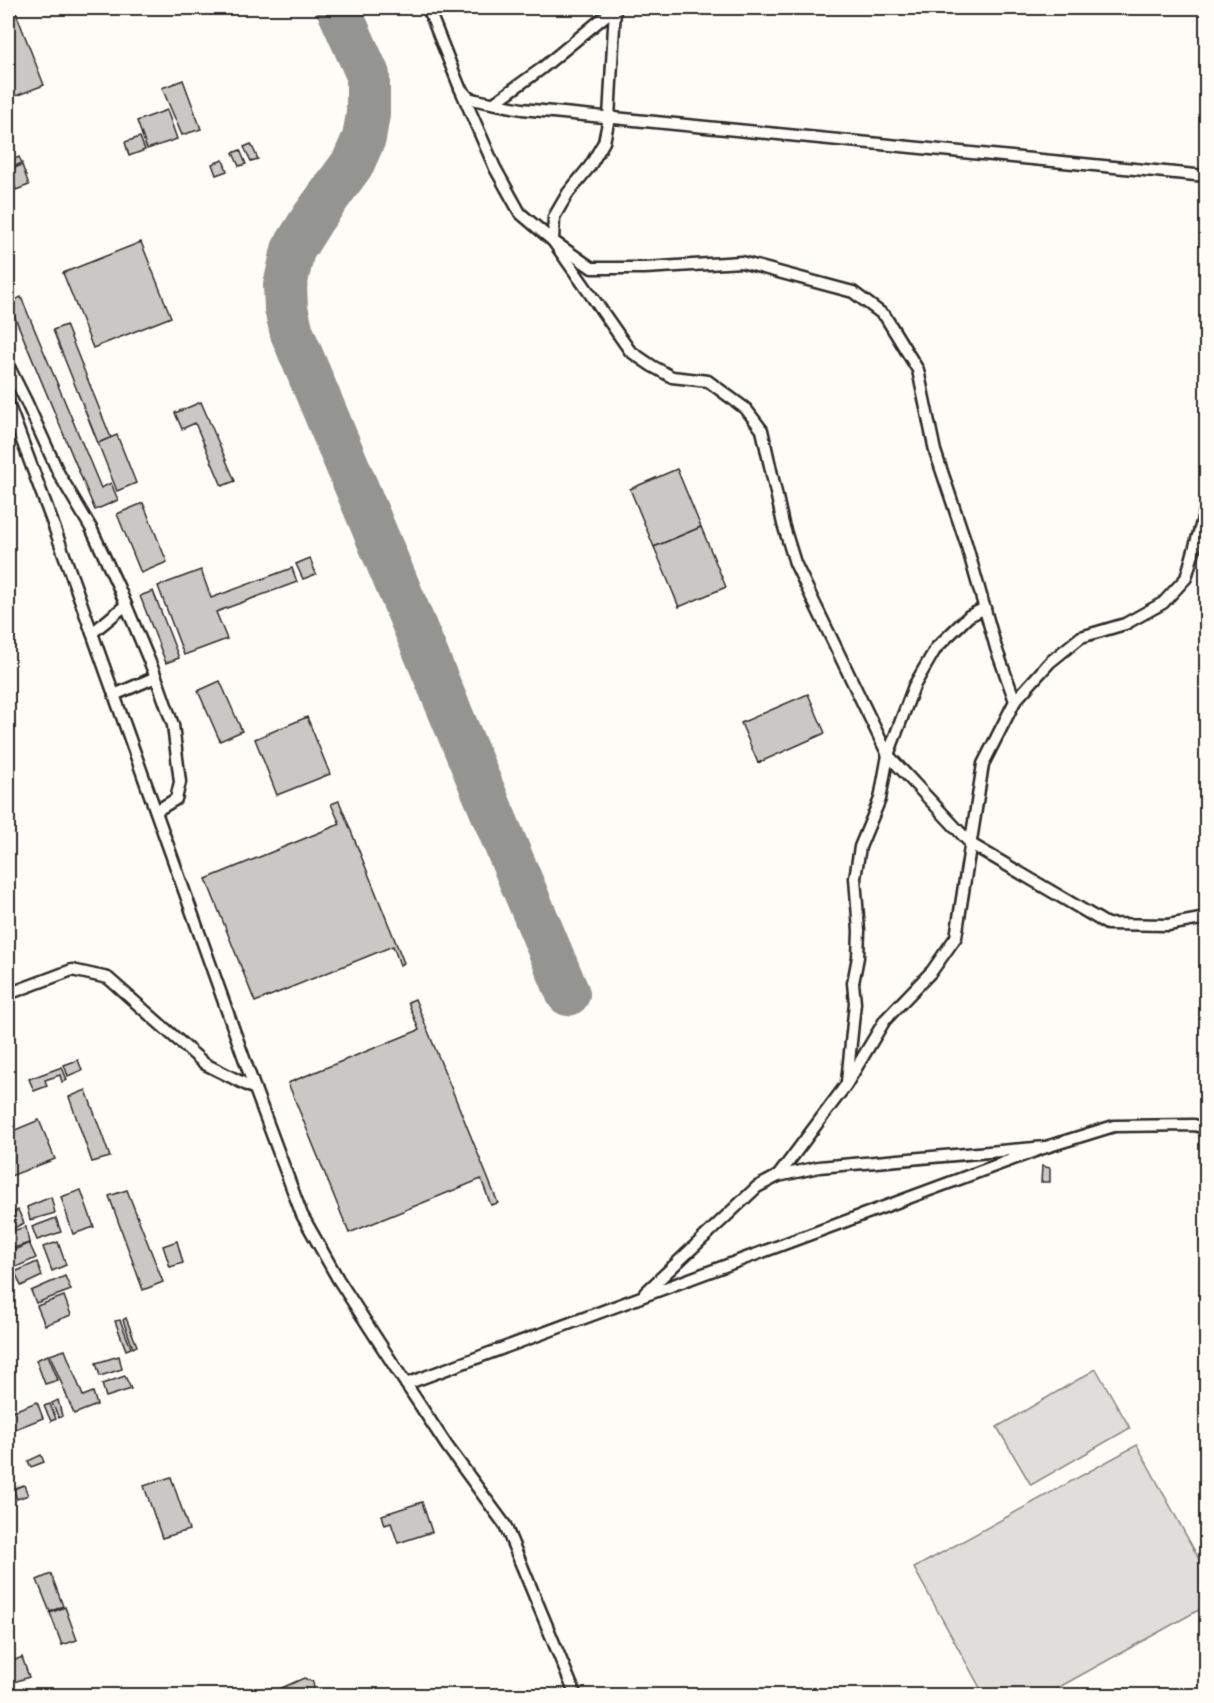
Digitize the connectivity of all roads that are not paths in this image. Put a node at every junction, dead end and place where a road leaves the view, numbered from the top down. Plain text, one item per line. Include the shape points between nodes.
1 (428, 8) edge
2 (615, 8) edge
3 (460, 88) junction
4 (494, 103) junction
5 (609, 117) junction
6 (1206, 176) edge
7 (553, 241) junction
8 (8, 365) edge
9 (8, 403) edge
10 (1206, 508) edge
11 (126, 605) junction
12 (985, 608) junction
13 (92, 633) junction
14 (156, 677) junction
15 (114, 695) junction
16 (1015, 701) junction
17 (888, 755) junction
18 (156, 811) junction
19 (971, 844) junction
20 (1206, 918) edge
21 (8, 994) edge
22 (846, 1085) junction
23 (255, 1089) junction
24 (1206, 1128) edge
25 (1046, 1147) junction
26 (778, 1176) junction
27 (642, 1296) junction
28 (406, 1384) junction
29 (576, 1695) edge

1 - 3 lane
2 - 4 lane
2 - 5 lane
3 - 4 lane via 469,98
3 - 7 lane via 495,168 520,213
4 - 5 lane
5 - 6 lane
5 - 7 lane via 604,142 554,217
7 - 12 lane via 592,268 741,262 853,292 885,316 918,370 935,452
7 - 17 lane via 630,351 672,376 708,381 746,409 762,430 795,563
8 - 11 lane
9 - 13 lane
10 - 16 lane via 1186,578 1163,603 1125,624 1081,637 1050,662
11 - 13 lane
11 - 14 lane
12 - 16 lane
12 - 17 lane via 969,616 936,648 914,686
13 - 15 lane
14 - 15 lane
14 - 18 lane via 173,725 180,782 176,799
15 - 18 lane
16 - 19 lane via 983,764
17 - 19 lane
17 - 22 lane via 879,799 860,847 855,878 858,957
18 - 23 lane
19 - 20 lane via 1107,924 1168,925
19 - 22 lane via 956,937 932,971 885,1020
21 - 23 lane via 72,970 108,978 205,1064
22 - 26 lane
23 - 28 lane via 302,1215
24 - 25 lane via 1114,1126
25 - 26 lane via 819,1167
25 - 27 lane
26 - 27 lane via 757,1187
27 - 28 lane
28 - 29 lane via 505,1525

